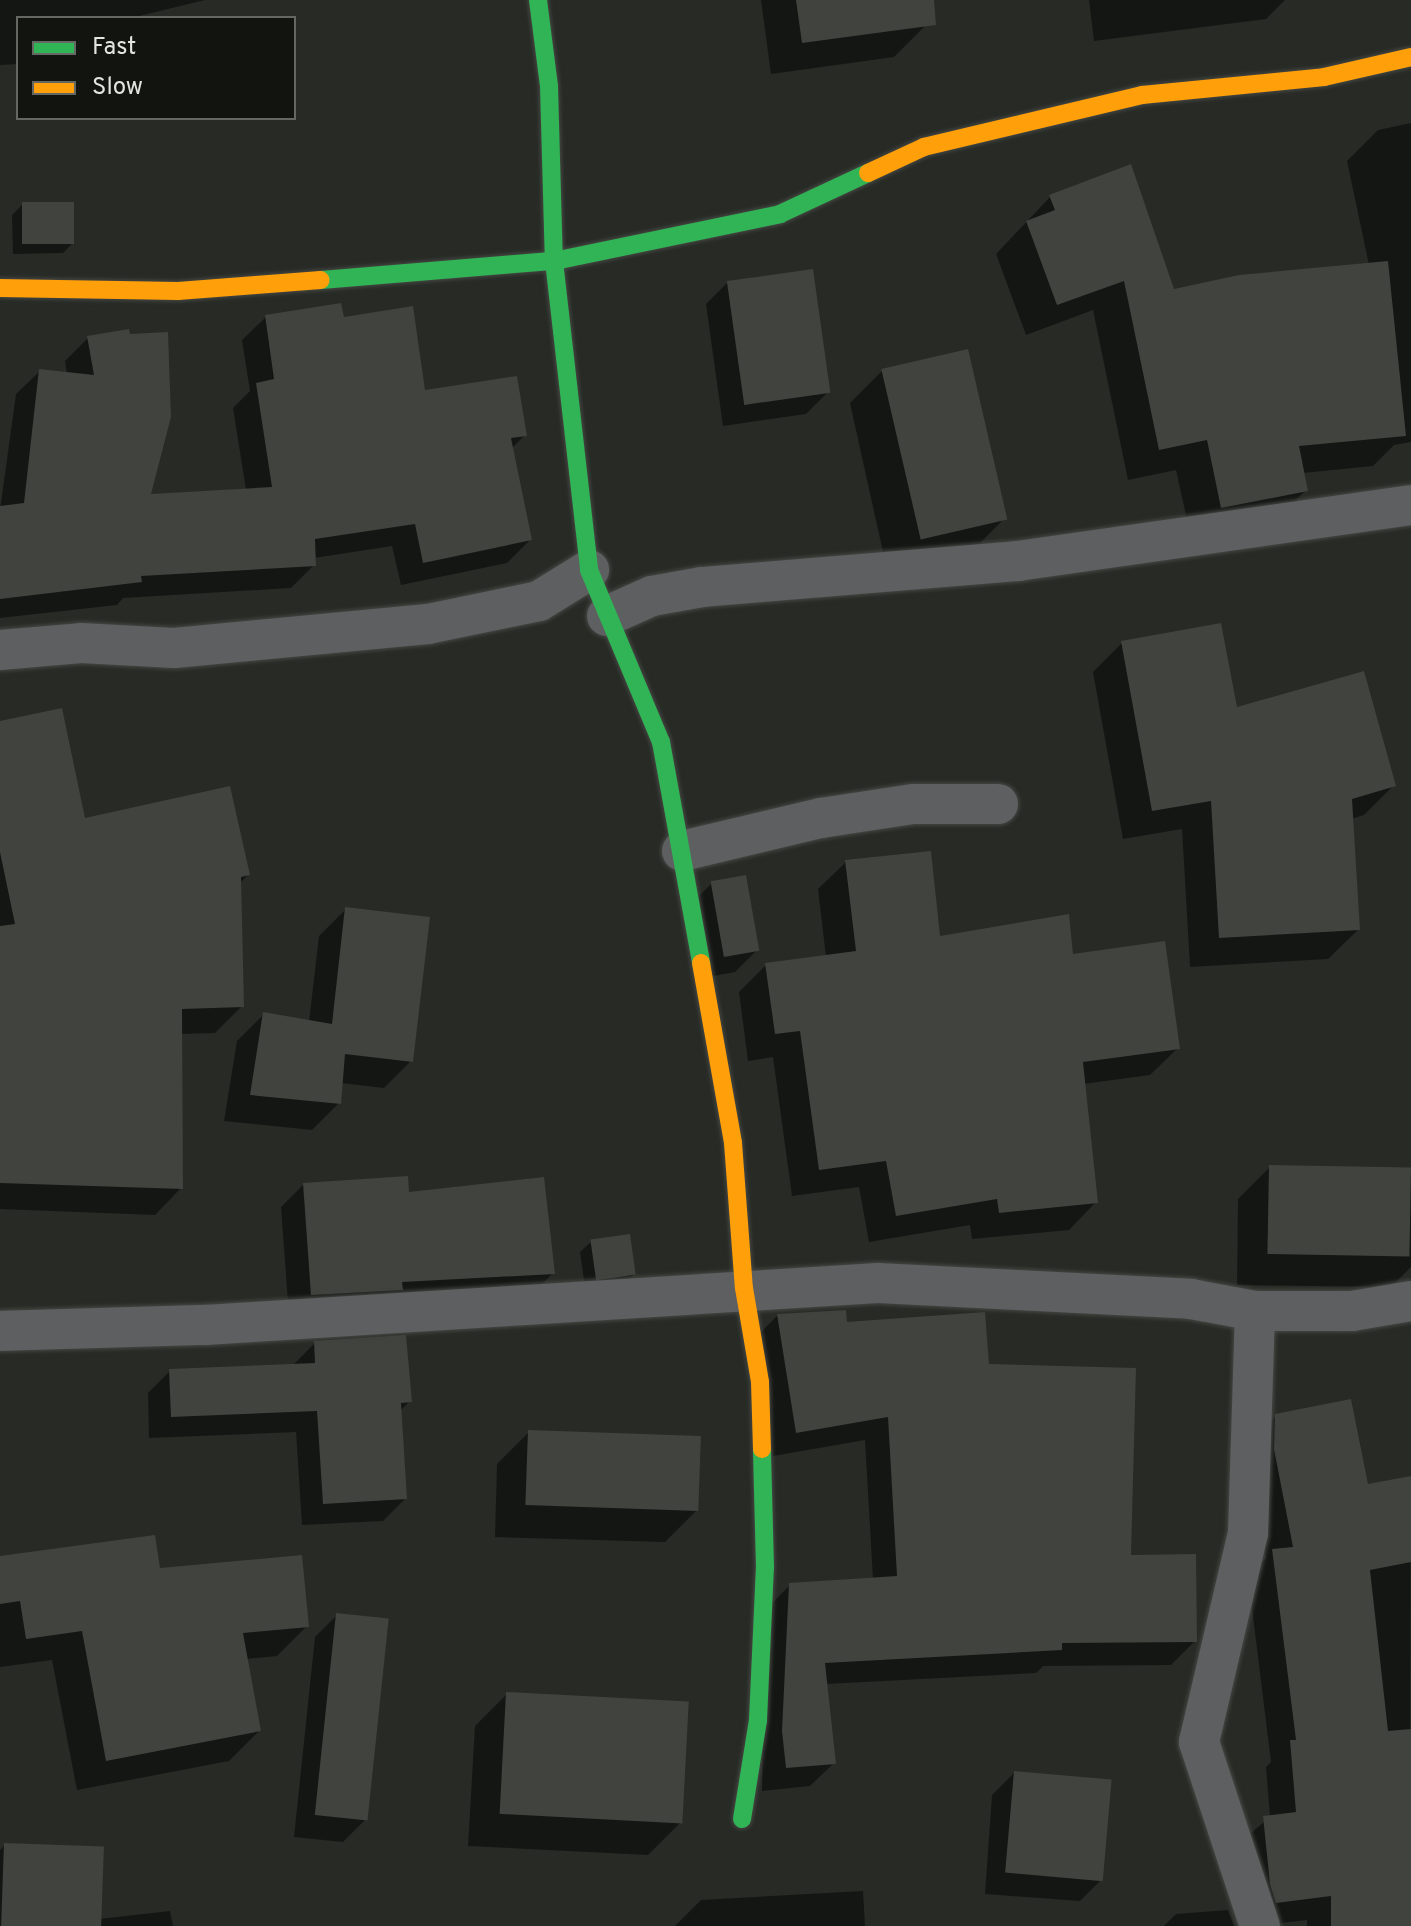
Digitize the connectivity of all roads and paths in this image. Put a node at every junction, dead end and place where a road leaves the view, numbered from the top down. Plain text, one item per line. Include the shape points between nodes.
1 (538, 0) edge
2 (1411, 57) edge
3 (554, 261) junction
4 (0, 288) edge
5 (1411, 505) edge
6 (589, 570) junction
7 (607, 616) junction
8 (0, 650) edge
9 (998, 804) dead end
10 (682, 851) junction
11 (744, 1288) junction
12 (1411, 1301) edge
13 (1255, 1311) junction
14 (0, 1331) edge
15 (742, 1819) dead end
16 (1260, 1926) edge

1 - 3 street via 549,86
2 - 3 street via 1324,77 1142,95 971,135 924,147 780,214
3 - 4 street via 178,291
3 - 6 street
5 - 7 street via 1018,561 702,587 652,596
6 - 7 street
6 - 8 street via 539,601 428,624 174,648 81,643
7 - 10 street via 661,742
9 - 10 street via 913,804 821,818
10 - 11 street via 733,1143
11 - 13 street via 878,1283 1191,1299
11 - 14 street via 205,1325
11 - 15 street via 760,1382 765,1567 758,1720
12 - 13 street via 1352,1311
13 - 16 street via 1248,1533 1199,1742

